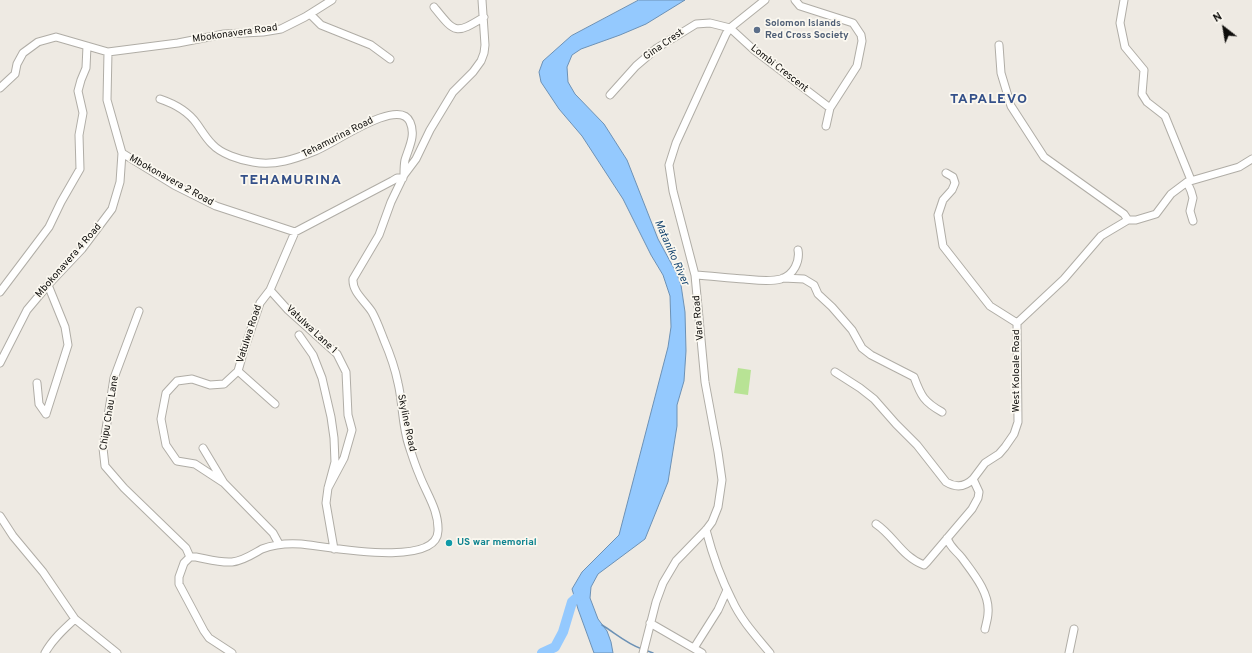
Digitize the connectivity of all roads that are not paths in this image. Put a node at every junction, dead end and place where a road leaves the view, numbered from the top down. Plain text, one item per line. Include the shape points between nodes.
1 (332, 0) edge
2 (482, 0) edge
3 (765, 0) edge
4 (795, 0) edge
5 (1124, 0) edge
6 (434, 7) dead end
7 (310, 14) junction
8 (484, 17) junction
9 (730, 28) junction
10 (999, 45) dead end
11 (87, 46) junction
12 (108, 52) junction
13 (390, 59) dead end
14 (0, 88) edge
15 (610, 95) dead end
16 (160, 100) dead end
17 (830, 108) junction
18 (826, 126) dead end
19 (122, 153) junction
20 (1252, 159) edge
21 (946, 173) dead end
22 (404, 177) junction
23 (1189, 181) junction
24 (1128, 220) junction
25 (1193, 221) dead end
26 (296, 232) junction
27 (798, 250) dead end
28 (694, 275) junction
29 (782, 278) junction
30 (48, 285) junction
31 (270, 290) junction
32 (0, 292) edge
33 (139, 311) dead end
34 (1017, 323) junction
35 (299, 334) dead end
36 (0, 363) edge
37 (238, 371) junction
38 (835, 372) dead end
39 (37, 383) dead end
40 (275, 404) dead end
41 (942, 412) dead end
42 (203, 448) dead end
43 (973, 479) junction
44 (224, 483) junction
45 (328, 488) junction
46 (0, 516) edge
47 (876, 524) dead end
48 (706, 530) junction
49 (947, 538) junction
50 (279, 544) junction
51 (334, 549) junction
52 (190, 557) junction
53 (727, 590) junction
54 (75, 619) junction
55 (650, 623) junction
56 (985, 629) dead end
57 (1074, 629) dead end
58 (694, 648) junction
59 (644, 649) edge
60 (46, 653) edge
61 (117, 653) edge
62 (232, 653) edge
63 (702, 653) edge
64 (770, 653) edge
65 (1069, 653) edge

1 - 7 street, Mbokonavera Road
2 - 8 street, Skyline Road
3 - 9 street, Vara Road
4 - 17 street via 800,6 853,23 861,35 857,66
5 - 23 street via 1120,23 1125,47 1144,70 1142,94 1147,102 1164,116
6 - 8 street via 449,26 456,29 467,28
7 - 12 street, Mbokonavera Road via 281,28 263,32 224,34
7 - 13 street via 321,25 371,45
8 - 22 street, Skyline Road via 485,45 481,61 453,92
9 - 15 street, Gina Crest via 710,23 696,24 657,48 636,66
9 - 17 street, Lombi Crescent via 754,50
9 - 28 street, Vara Road via 676,143 669,165
10 - 24 street via 1001,73 1011,106 1044,157 1124,214
11 - 12 street
11 - 14 street via 56,37 38,42 23,53 15,74
11 - 32 street via 86,68 78,91 83,113 79,135 80,169 49,227
12 - 19 street, Mbokonavera 2 Road via 107,100
16 - 22 street, Tehamurina Road via 182,109 196,122 213,145 221,150 239,159 269,164 284,162 329,145 375,119 400,114 410,122 412,136 405,161
17 - 18 street
19 - 26 street, Mbokonavera 2 Road via 174,185 216,206
19 - 30 street, Mbokonavera 4 Road via 120,182 112,209 82,249
20 - 23 street, West Koloale Road via 1239,166
21 - 34 street via 953,176 955,183 943,200 938,215 943,246 990,306
22 - 26 street via 397,178
22 - 51 street, Skyline Road via 391,202 379,235 353,279 353,284 376,321 392,361 408,441 419,475 434,505 438,535 427,547 408,551 366,553
23 - 24 street, West Koloale Road via 1171,194 1156,214
23 - 25 street via 1193,198 1190,211
24 - 34 street, West Koloale Road via 1101,236 1064,279
26 - 31 street, Vatulwa Road
27 - 29 street via 796,266
28 - 29 street via 770,281
28 - 48 street, Vara Road via 705,382 722,480 718,507
29 - 41 street via 804,279 814,286 818,294 852,330 862,348 914,377 919,392 929,405
30 - 36 street, Mbokonavera 4 Road via 27,310
30 - 39 street via 65,327 68,345 46,414 39,404
31 - 37 street, Vatulwa Road via 260,302
31 - 45 street, Vatulwa Lane 1 via 288,310 337,354 346,372 348,416 352,430 344,458
33 - 52 street, Chipu Chau Lane via 114,378 103,448 105,466 186,548
34 - 43 street, West Koloale Road via 1018,422 1005,447 985,463
35 - 45 street via 313,355 322,378 331,417 335,462
37 - 40 street, Vatulwa Road
37 - 44 street via 224,384 210,385 192,379 177,381 166,393 161,419 166,445 177,461 195,464
38 - 43 street via 874,399 917,445 946,482 960,486 968,484
42 - 44 street
43 - 49 street via 979,492 978,498
44 - 50 street via 273,534
45 - 51 street via 326,503
46 - 54 street
47 - 49 street via 892,537 909,558 924,565
48 - 53 street
48 - 55 street, Vara Road via 669,571
49 - 56 street via 953,550 972,572 988,602
50 - 51 street, Skyline Road
50 - 52 street, Skyline Road via 231,562
52 - 62 street via 184,563 179,584 209,638
53 - 58 street via 718,610
53 - 64 street via 749,627
54 - 60 street via 61,632
54 - 61 street
55 - 58 street
55 - 59 street, Vara Road
57 - 65 street
58 - 63 street

